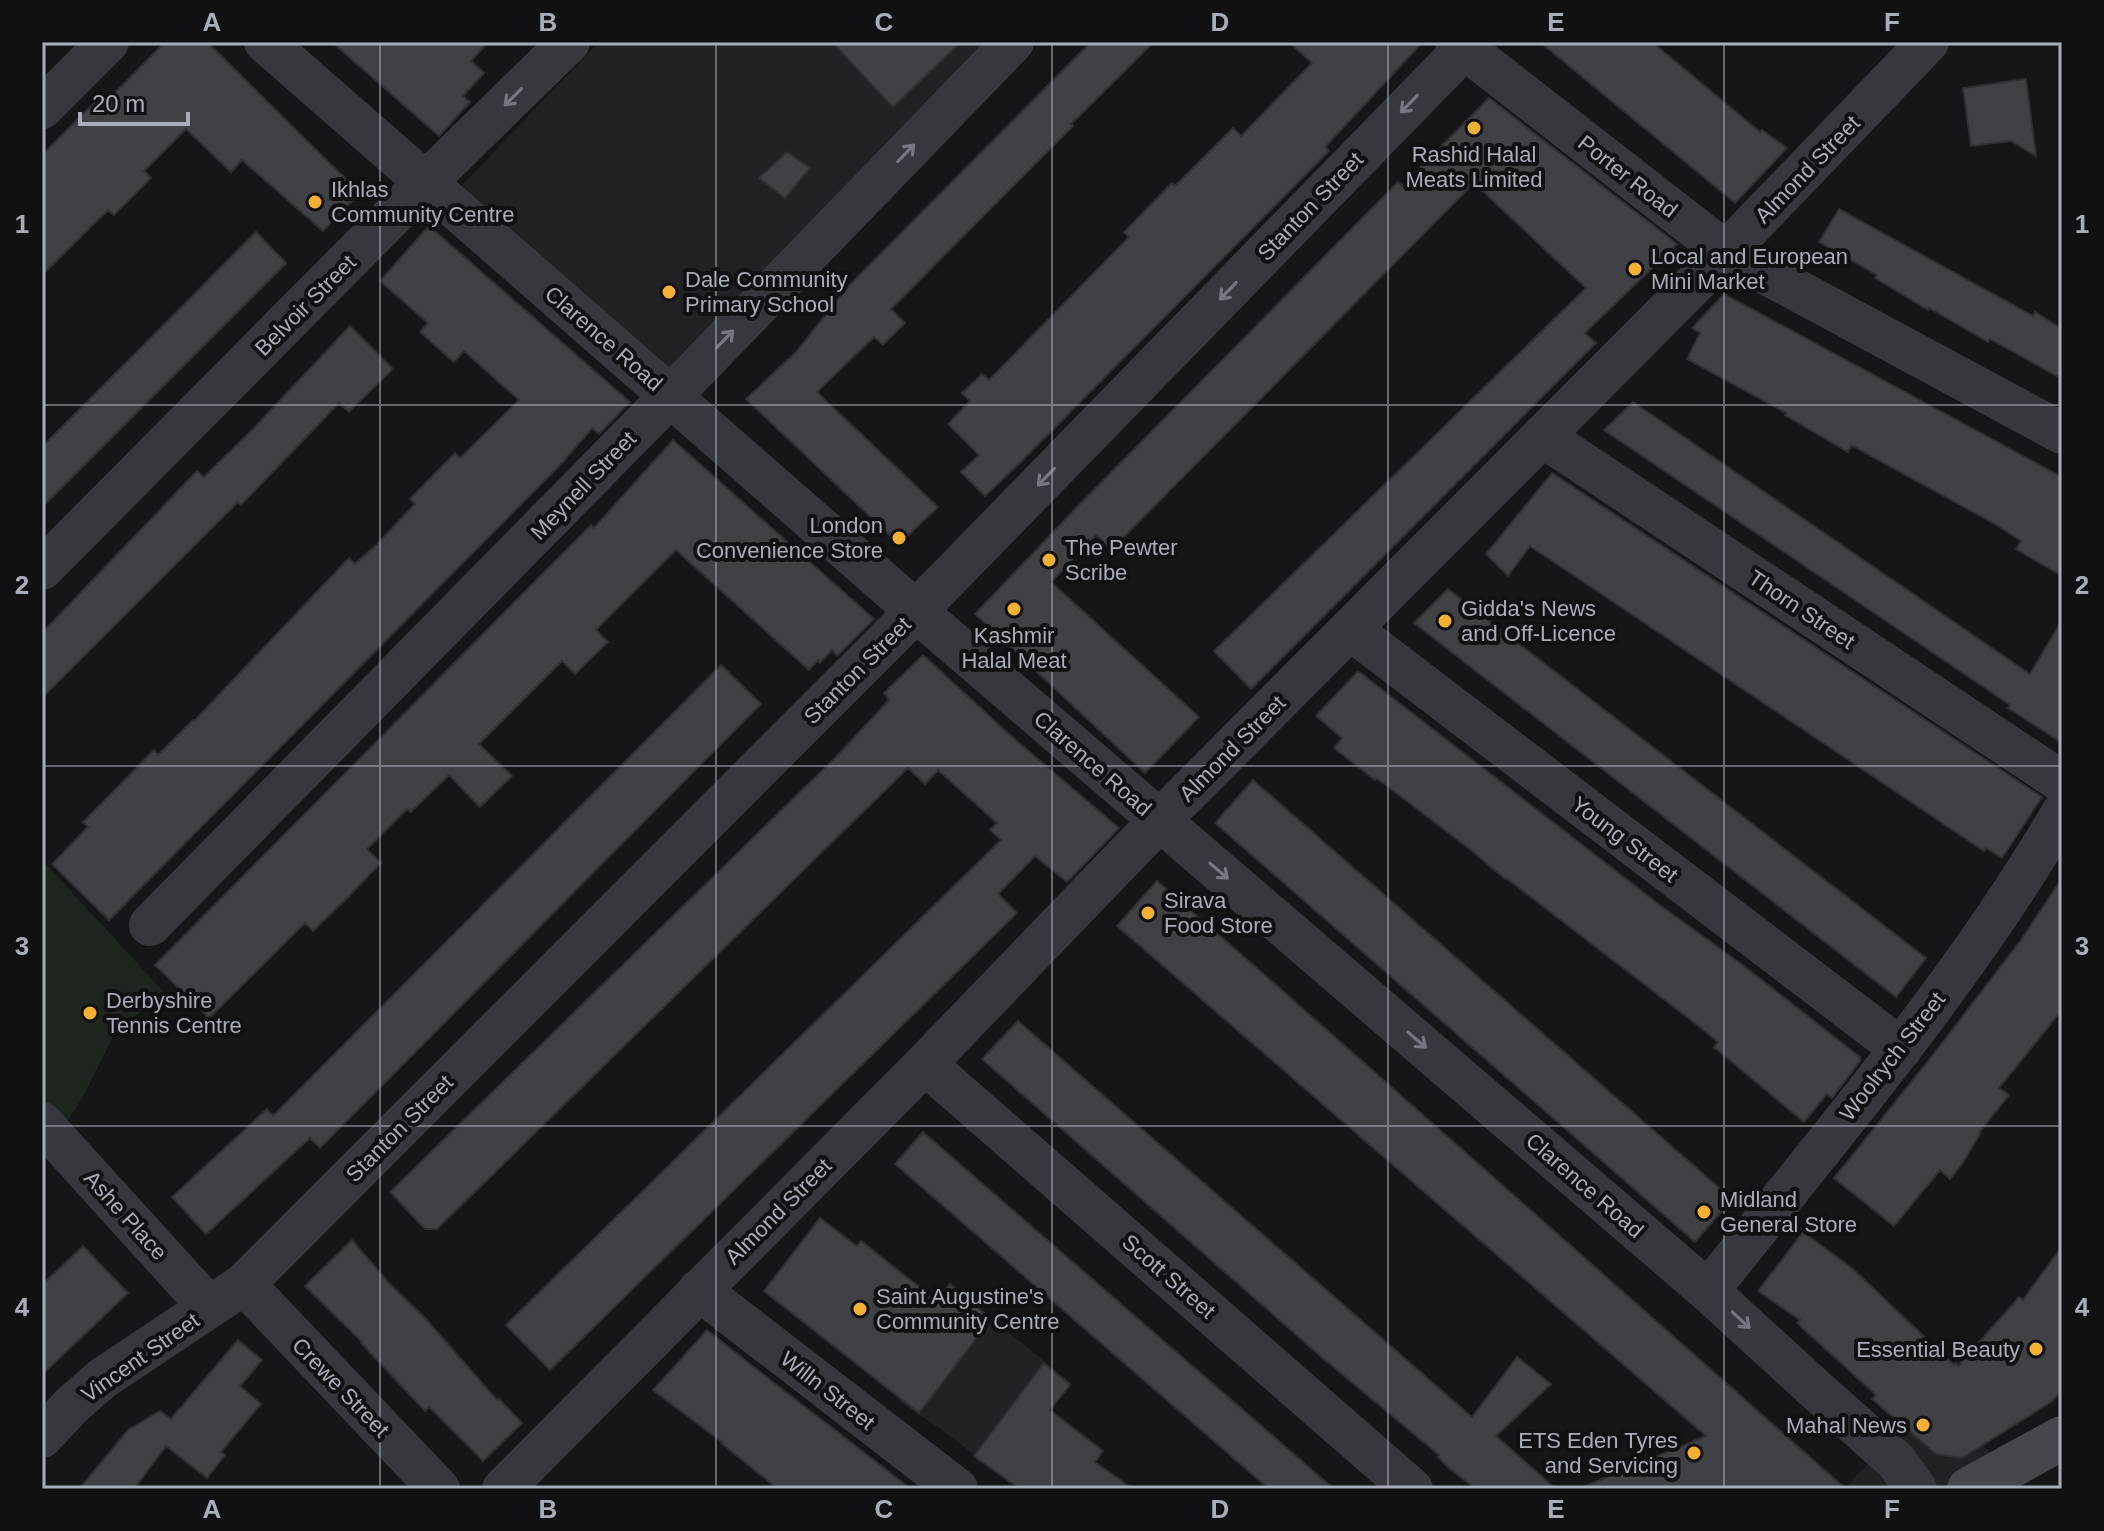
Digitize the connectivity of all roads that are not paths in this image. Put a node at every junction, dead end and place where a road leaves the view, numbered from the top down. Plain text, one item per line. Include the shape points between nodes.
1 (108, 42) edge
2 (265, 42) edge
3 (569, 42) edge
4 (1013, 42) edge
5 (1928, 42) edge
6 (1460, 45) edge
7 (42, 108) edge
8 (426, 182) junction
9 (1726, 252) junction
10 (670, 395) junction
11 (2062, 433) edge
12 (1542, 436) junction
13 (42, 569) edge
14 (916, 611) junction
15 (1350, 629) junction
16 (2062, 782) edge
17 (2062, 813) edge
18 (1160, 820) junction
19 (150, 925) dead end
20 (1901, 1049) junction
21 (925, 1064) junction
22 (42, 1123) edge
23 (244, 1284) junction
24 (699, 1290) junction
25 (1708, 1291) junction
26 (209, 1307) junction
27 (42, 1437) edge
28 (2062, 1438) edge
29 (439, 1489) edge
30 (503, 1489) edge
31 (957, 1489) edge
32 (1412, 1489) edge
33 (1916, 1489) edge
34 (1969, 1489) edge

1 - 7 street
2 - 8 street, Clarence Road
3 -> 8 street, Belvoir Street
10 -> 4 street, Meynell Street
5 - 9 street, Almond Street
6 - 9 street, Porter Road
6 -> 14 street, Stanton Street
8 - 10 street, Clarence Road
8 - 13 street, Belvoir Street
9 - 11 street, Porter Road
9 - 12 street, Almond Street
10 - 14 street, Clarence Road
10 - 19 street, Meynell Street
12 - 15 street, Almond Street
12 - 16 street, Thorn Street
14 - 18 street, Clarence Road
14 - 23 street, Stanton Street
15 - 18 street, Almond Street
15 - 20 street, Young Street
17 - 20 street, Woolrych Street
18 - 21 street, Almond Street
18 -> 25 street, Clarence Road
20 - 25 street, Woolrych Street
21 - 24 street, Almond Street
21 - 32 street, Scott Street
22 - 26 street, Ashe Place
23 - 26 street, Vincent Street
23 - 29 street, Crewe Street
24 - 30 street, Almond Street
24 - 31 street, Willn Street
25 -> 33 street, Clarence Road via 1887,1452
26 - 27 street, Vincent Street via 103,1378
28 - 34 street

